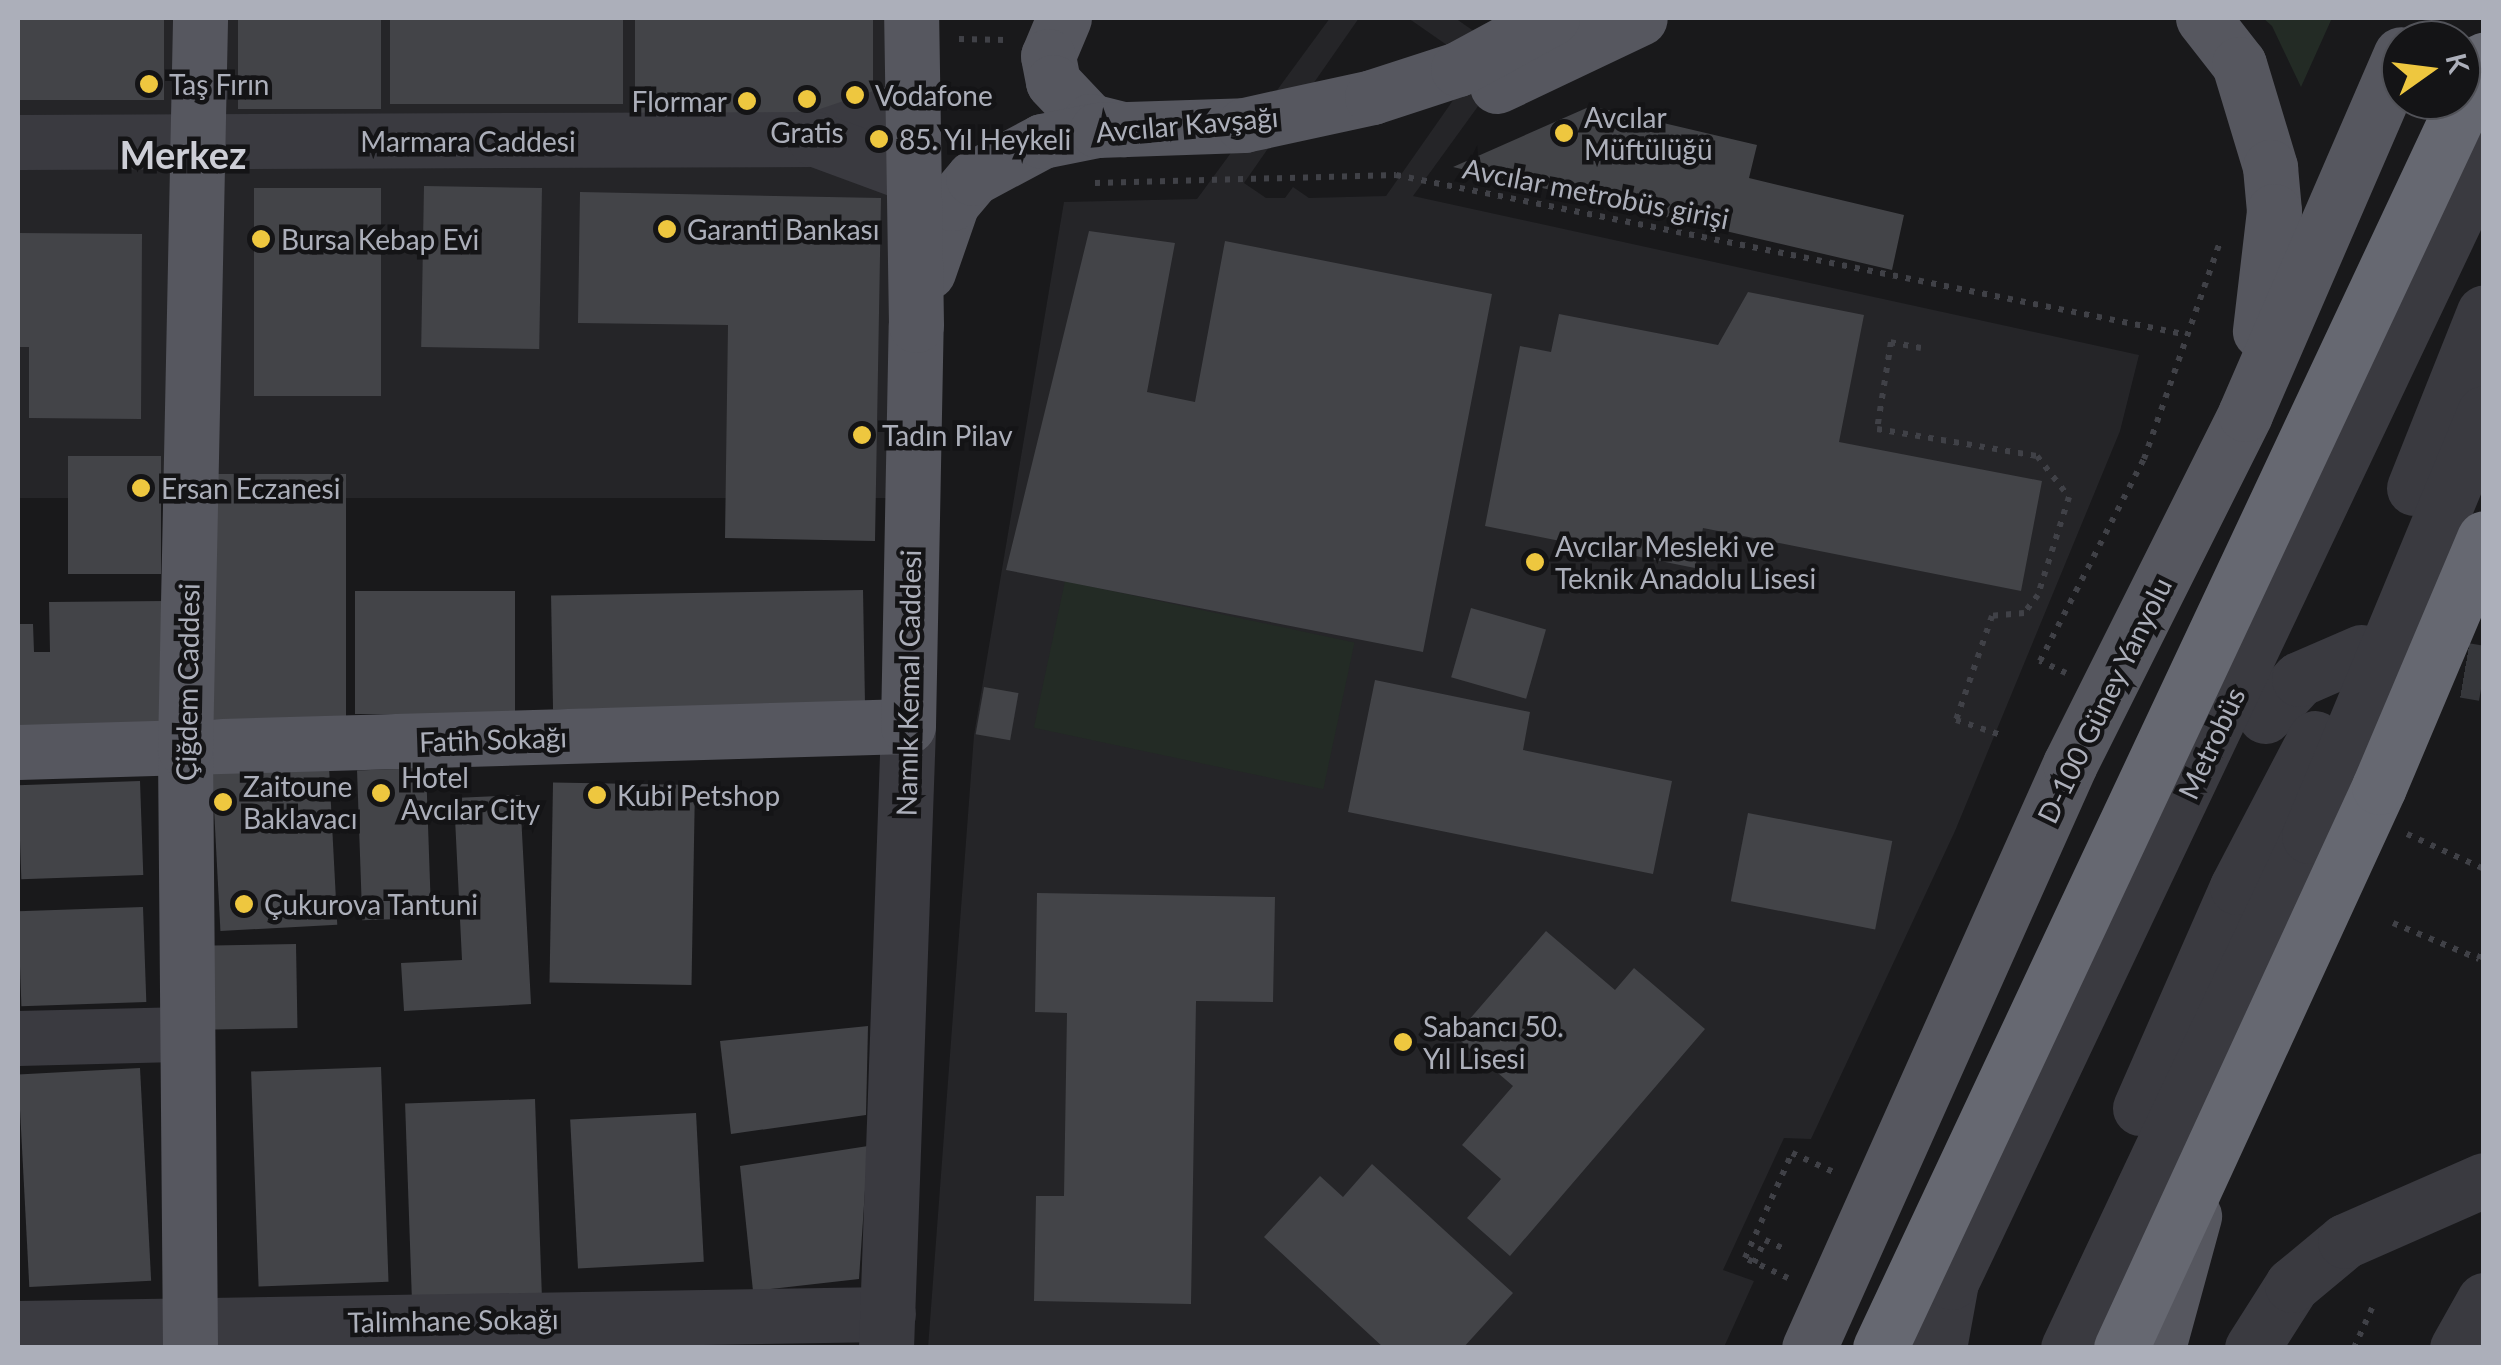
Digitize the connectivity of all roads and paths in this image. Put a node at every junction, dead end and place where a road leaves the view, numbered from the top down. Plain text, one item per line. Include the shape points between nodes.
1 (200, 18) edge
2 (912, 18) edge
3 (1552, 18) edge
4 (1640, 18) edge
5 (2203, 18) edge
6 (1040, 23) edge
7 (954, 55) dead end
8 (2484, 60) edge
9 (2381, 100) edge
10 (914, 106) junction
11 (1244, 125) junction
12 (1123, 129) junction
13 (815, 140) junction
14 (18, 142) edge
15 (197, 142) junction
16 (2484, 158) edge
17 (913, 175) junction
18 (1087, 183) dead end
19 (2227, 225) dead end
20 (2484, 229) edge
21 (2484, 312) edge
22 (916, 325) junction
23 (2183, 334) junction
24 (1921, 348) dead end
25 (2484, 413) edge
26 (2245, 414) junction
27 (2394, 424) junction
28 (2484, 538) edge
29 (2484, 628) edge
30 (2040, 661) dead end
31 (2265, 716) junction
32 (908, 726) junction
33 (2004, 736) dead end
34 (185, 749) junction
35 (18, 752) edge
36 (2379, 787) junction
37 (2461, 860) dead end
38 (2484, 869) edge
39 (2393, 923) dead end
40 (2484, 948) edge
41 (187, 1034) junction
42 (18, 1038) edge
43 (1792, 1154) dead end
44 (2204, 1167) junction
45 (2484, 1180) edge
46 (1784, 1248) dead end
47 (1745, 1258) dead end
48 (1754, 1263) dead end
49 (2484, 1300) edge
50 (2372, 1308) dead end
51 (18, 1328) edge
52 (887, 1331) edge
53 (190, 1335) edge
54 (1943, 1338) edge
55 (1809, 1348) edge
56 (1880, 1348) edge
57 (2035, 1348) edge
58 (2068, 1348) edge
59 (2121, 1348) edge
60 (2158, 1348) edge
61 (2252, 1348) edge
62 (2354, 1348) edge
63 (2456, 1348) edge

1 - 15 main road, Çiğdem Caddesi
2 - 10 main road, Namık Kemal Caddesi
3 - 11 main road, Avcılar Kavşağı via 1458,69 1372,97
4 - 11 main road via 1492,88 1427,110 1366,124
5 - 26 main road via 2239,64 2270,167 2270,268
6 - 7 path via 1015,40 953,38
6 - 12 main road via 1053,82 1090,120
8 - 56 highway
9 - 26 main road, D-100 Güney Yanyolu
10 - 13 street
10 - 17 main road, Namık Kemal Caddesi
11 - 12 main road, Avcılar Kavşağı
12 - 22 main road, Avcılar Kavşağı via 1042,141 972,178 952,203 936,243
13 - 15 street, Marmara Caddesi
13 - 17 street, Marmara Caddesi
14 - 15 street, Marmara Caddesi
15 - 34 main road, Çiğdem Caddesi
16 - 54 street, Metrobüs via 1951,1282
17 - 22 main road, Namık Kemal Caddesi
18 - 23 path, Avcılar metrobüs girişi via 1396,175
19 - 23 path
20 - 27 street, Metrobüs
21 - 27 street via 2414,488
22 - 32 main road, Namık Kemal Caddesi
23 - 30 path via 2144,459
24 - 33 path via 1891,342 1877,429 2037,456 2069,498 2038,595 2024,613 1992,616 1956,720
25 - 58 street via 2309,836
26 - 55 main road, D-100 Güney Yanyolu via 2070,764
27 - 31 street, Metrobüs
28 - 36 highway
29 - 36 highway
31 - 54 street, Metrobüs via 1980,1293
31 - 57 street, Metrobüs via 2299,680 2362,652 2237,888
32 - 34 main road, Fatih Sokağı
32 - 52 street, Namık Kemal Caddesi
34 - 35 main road, Fatih Sokağı
34 - 41 main road, Çiğdem Caddesi
36 - 44 highway
37 - 38 path
39 - 40 path via 2479,959
41 - 42 street
41 - 53 main road, Çiğdem Caddesi
43 - 47 path
44 - 59 highway
44 - 60 main road via 2178,1291
45 - 61 street via 2346,1241 2292,1285
46 - 48 path via 1765,1240
49 - 63 street
50 - 62 path
51 - 53 street, Talimhane Sokağı
52 - 53 street, Talimhane Sokağı

